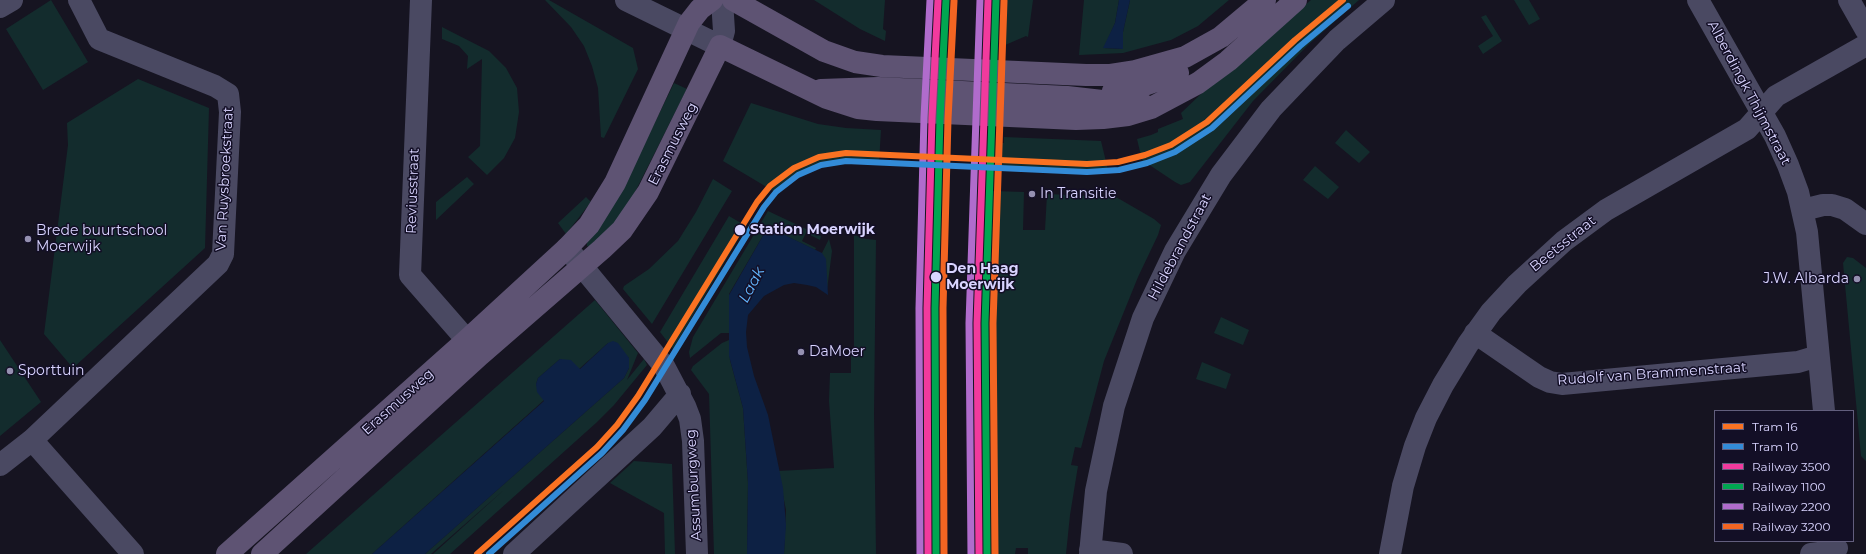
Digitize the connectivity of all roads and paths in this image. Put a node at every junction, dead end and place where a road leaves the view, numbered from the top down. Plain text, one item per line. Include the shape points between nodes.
1 (12, 0) edge
2 (79, 0) edge
3 (421, 0) edge
4 (626, 0) edge
5 (712, 0) edge
6 (722, 0) edge
7 (733, 0) edge
8 (1265, 0) edge
9 (1296, 0) edge
10 (1384, 0) edge
11 (1698, 0) edge
12 (1849, 0) edge
13 (0, 7) edge
14 (686, 29) junction
15 (1866, 30) edge
16 (1221, 38) junction
17 (1866, 45) edge
18 (720, 46) junction
19 (824, 52) junction
20 (878, 88) junction
21 (808, 89) junction
22 (1172, 96) junction
23 (1067, 97) junction
24 (1762, 113) junction
25 (1803, 210) junction
26 (1866, 224) edge
27 (567, 248) junction
28 (581, 267) junction
29 (1475, 333) junction
30 (473, 348) junction
31 (1818, 356) junction
32 (680, 394) junction
33 (1824, 410) edge
34 (32, 440) junction
35 (0, 465) edge
36 (1837, 548) edge
37 (1090, 552) edge
38 (133, 554) edge
39 (227, 554) edge
40 (262, 554) edge
41 (514, 554) edge
42 (697, 554) edge
43 (1122, 554) edge
44 (1390, 554) edge
45 (1811, 554) edge

1 - 13 street
2 - 34 street, Van Ruysbroekstraat via 100,39 215,86 228,94 230,112 223,254 218,264
3 - 30 street, Reviusstraat via 410,275
4 - 14 street
5 - 14 main road, Erasmusweg via 694,16
6 - 18 street, Erasmusweg via 724,31
7 - 19 main road
8 - 16 main road
9 - 22 main road via 1214,72
10 - 37 street, Hildebrandstraat via 1337,40 1271,109 1221,175 1178,245 1143,318 1114,406 1096,491
11 - 24 street, Alberdingk Thijmstraat
12 - 15 street
14 - 18 street
14 - 27 main road, Erasmusweg via 611,192 589,225
16 - 19 main road via 1173,62 1109,75 882,66 849,61
16 - 23 main road via 1202,59 1172,76 1134,88
17 - 24 street, Beetsstraat via 1776,96
18 - 21 main road
18 - 28 main road, Erasmusweg via 640,206 612,240
19 - 20 main road via 861,80
20 - 21 main road
20 - 23 main road
21 - 22 main road via 838,102 876,110 1076,119 1109,118 1136,113 1156,106
22 - 23 main road via 1121,102
24 - 25 street, Alberdingk Thijmstraat via 1786,159
24 - 29 street, Beetsstraat via 1747,129 1616,203 1579,229 1526,274
25 - 26 street via 1832,205 1845,209
25 - 31 street, Alberdingk Thijmstraat
27 - 28 street
27 - 30 main road, Erasmusweg
28 - 30 main road, Erasmusweg
28 - 32 street via 664,366
29 - 31 street, Rudolf van Brammenstraat via 1539,376 1550,382 1562,384 1798,362
29 - 44 street, Beetsstraat via 1443,385 1415,446 1400,501
30 - 39 main road, Erasmusweg
30 - 40 main road, Erasmusweg
31 - 33 street, Alberdingk Thijmstraat
32 - 41 street via 652,428
32 - 42 street, Assumburgweg via 690,419 693,441
34 - 35 street, Van Ruysbroekstraat
34 - 38 street
36 - 45 street
37 - 43 street

